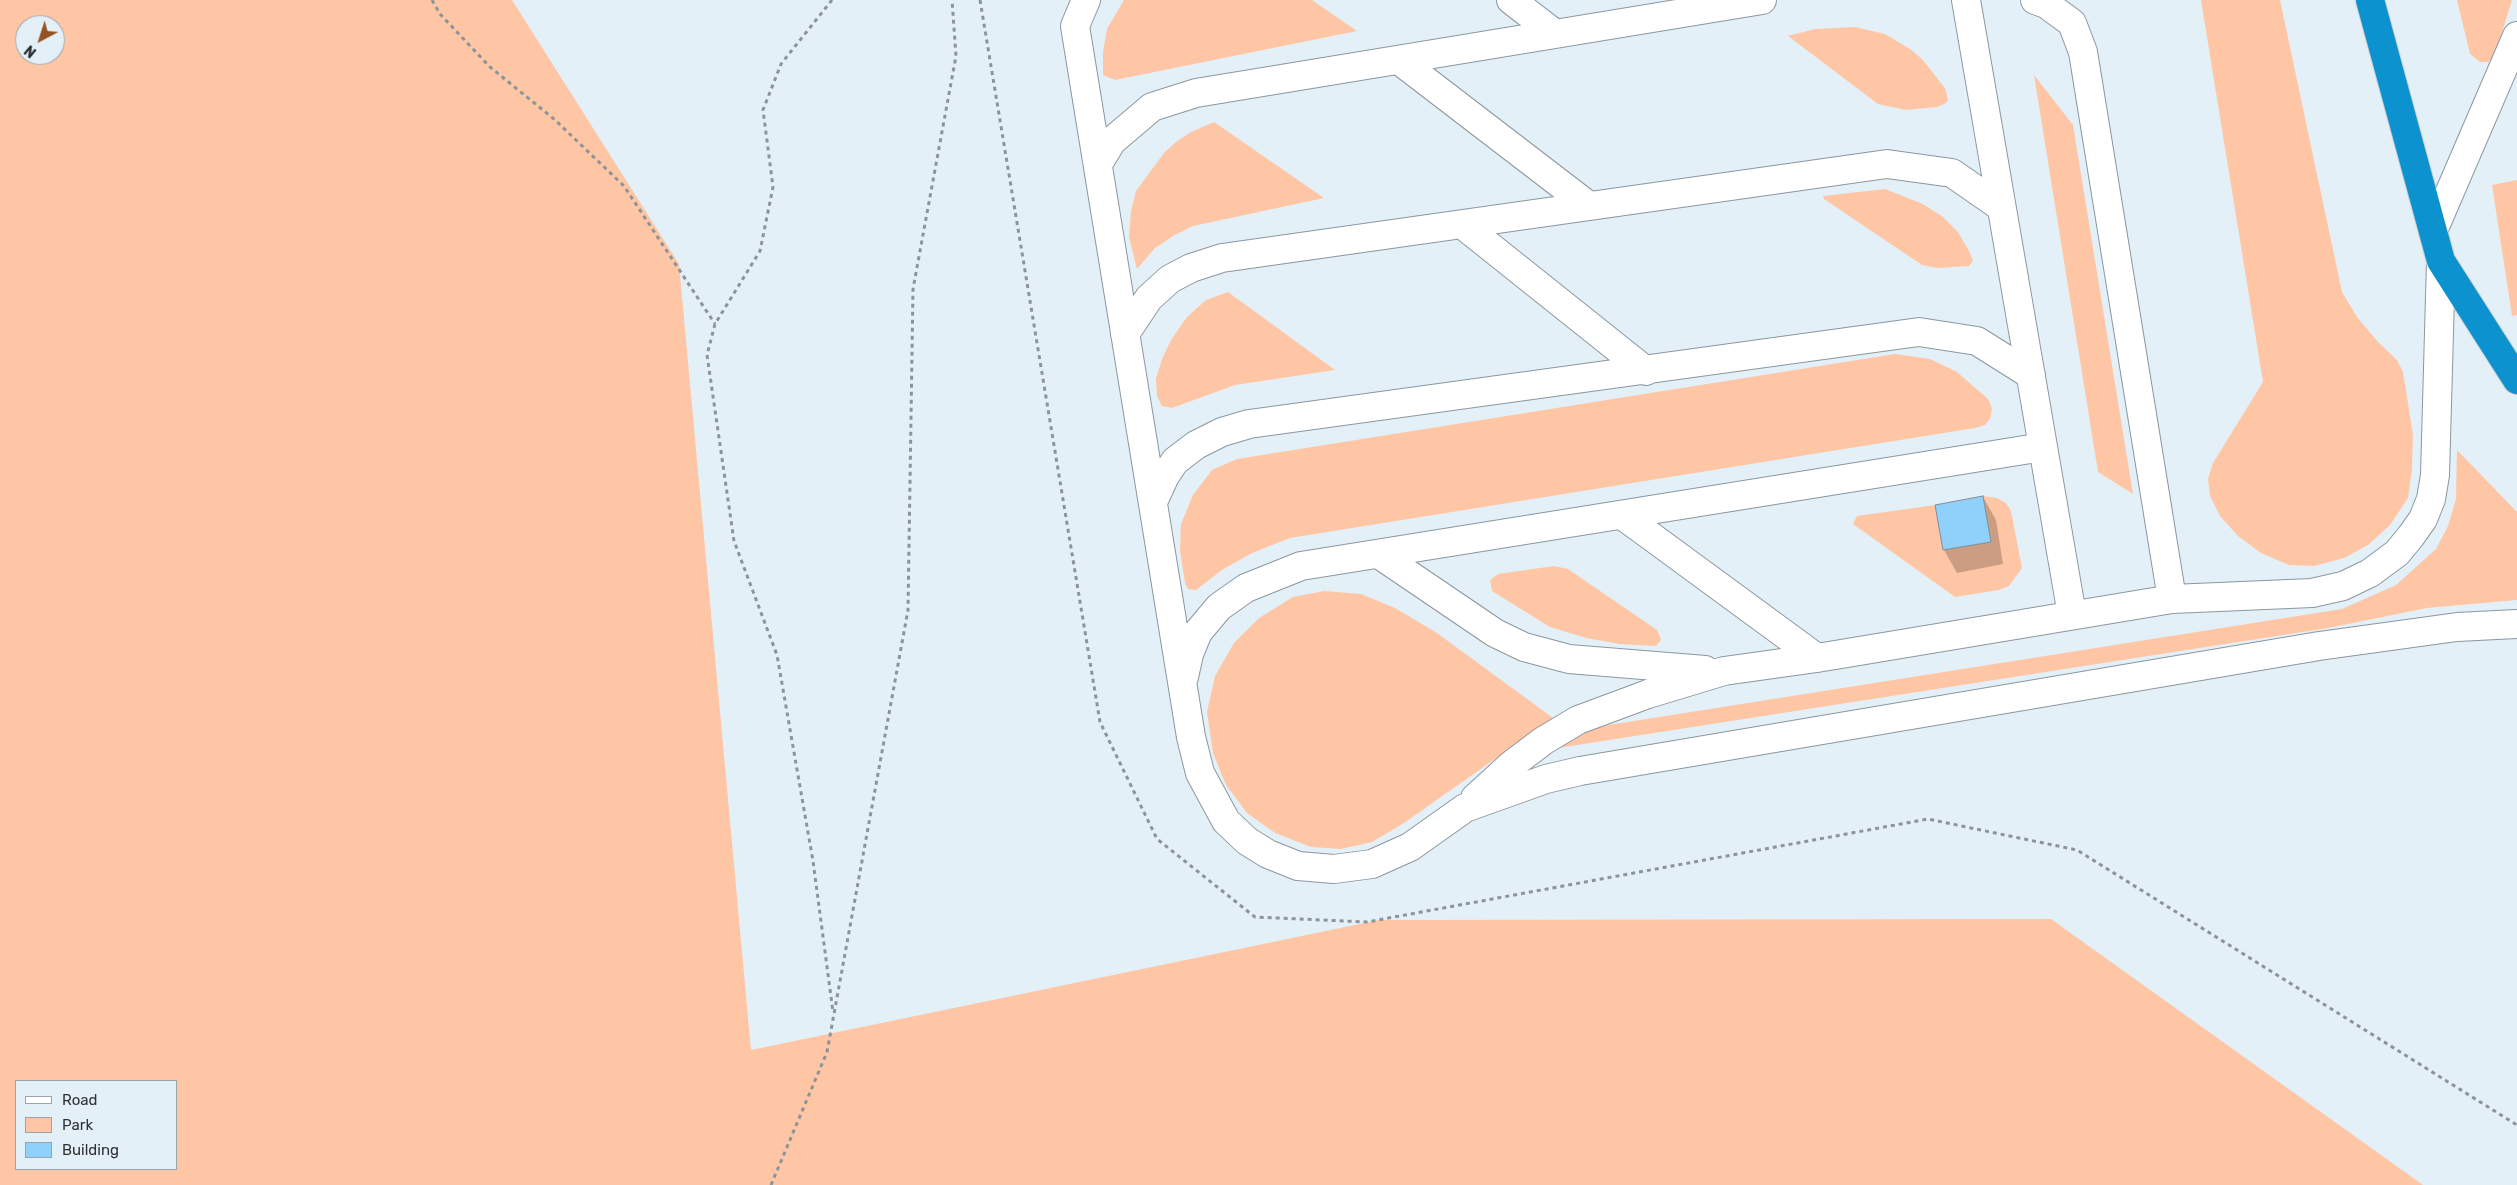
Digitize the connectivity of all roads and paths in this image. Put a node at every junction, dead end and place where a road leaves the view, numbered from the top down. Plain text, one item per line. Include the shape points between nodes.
1 (432, 0) edge
2 (832, 0) edge
3 (952, 0) edge
4 (1086, 0) edge
5 (1511, 0) edge
6 (1762, 0) edge
7 (1966, 0) edge
8 (2035, 0) edge
9 (2370, 0) edge
10 (1072, 13) edge
11 (1554, 33) junction
12 (2517, 36) edge
13 (1400, 61) junction
14 (1098, 164) junction
15 (1589, 206) junction
16 (2001, 207) junction
17 (1463, 225) junction
18 (2433, 230) junction
19 (2441, 261) junction
20 (715, 324) junction
21 (1125, 334) junction
22 (1646, 371) junction
23 (2031, 375) junction
24 (2517, 380) edge
25 (2043, 448) junction
26 (1153, 502) junction
27 (1622, 515) junction
28 (1380, 555) junction
29 (2172, 599) junction
30 (2072, 614) junction
31 (2517, 624) edge
32 (1817, 658) junction
33 (1724, 671) junction
34 (1183, 684) junction
35 (1464, 808) junction
36 (834, 1016) junction
37 (771, 1185) edge

1 - 20 path via 440,14 490,68 554,119 624,186
2 - 20 path via 781,64 763,110 773,187 760,251
3 - 36 path via 956,56 913,289 908,610
4 - 10 lane
5 - 11 lane
6 - 11 lane
7 - 16 lane
8 - 29 lane via 2072,23 2083,52
9 - 18 highway
10 - 14 lane
11 - 13 lane
12 - 18 lane
13 - 14 lane via 1172,99 1152,107 1132,122 1112,141
13 - 15 lane
14 - 21 lane
15 - 16 lane via 1887,164 1952,173
15 - 17 lane
16 - 23 lane
17 - 21 lane via 1222,258 1170,279 1149,298
17 - 22 lane
18 - 19 highway
19 - 24 highway
19 - 29 lane via 2435,475 2431,498 2411,536 2397,553 2370,573 2343,586 2312,593
20 - 36 path via 707,355 734,541 777,655 813,861
21 - 26 lane
22 - 23 lane via 1919,332 1977,341
22 - 26 lane via 1249,424 1222,432 1196,445 1175,461 1164,476
23 - 25 lane
25 - 27 lane
25 - 30 lane
26 - 34 lane
27 - 28 lane
27 - 32 lane
28 - 33 lane via 1495,633 1524,647 1569,659 1610,664
28 - 34 lane via 1301,566 1246,588 1218,608 1198,632 1189,654
29 - 30 lane
30 - 32 lane
31 - 35 lane via 2457,627 2318,646 1580,771 1546,779
32 - 33 lane
33 - 35 lane via 1578,720 1510,766
34 - 35 lane via 1200,773 1214,802 1226,822 1268,854 1298,866 1334,869 1372,864 1410,847
36 - 37 path via 827,1052

